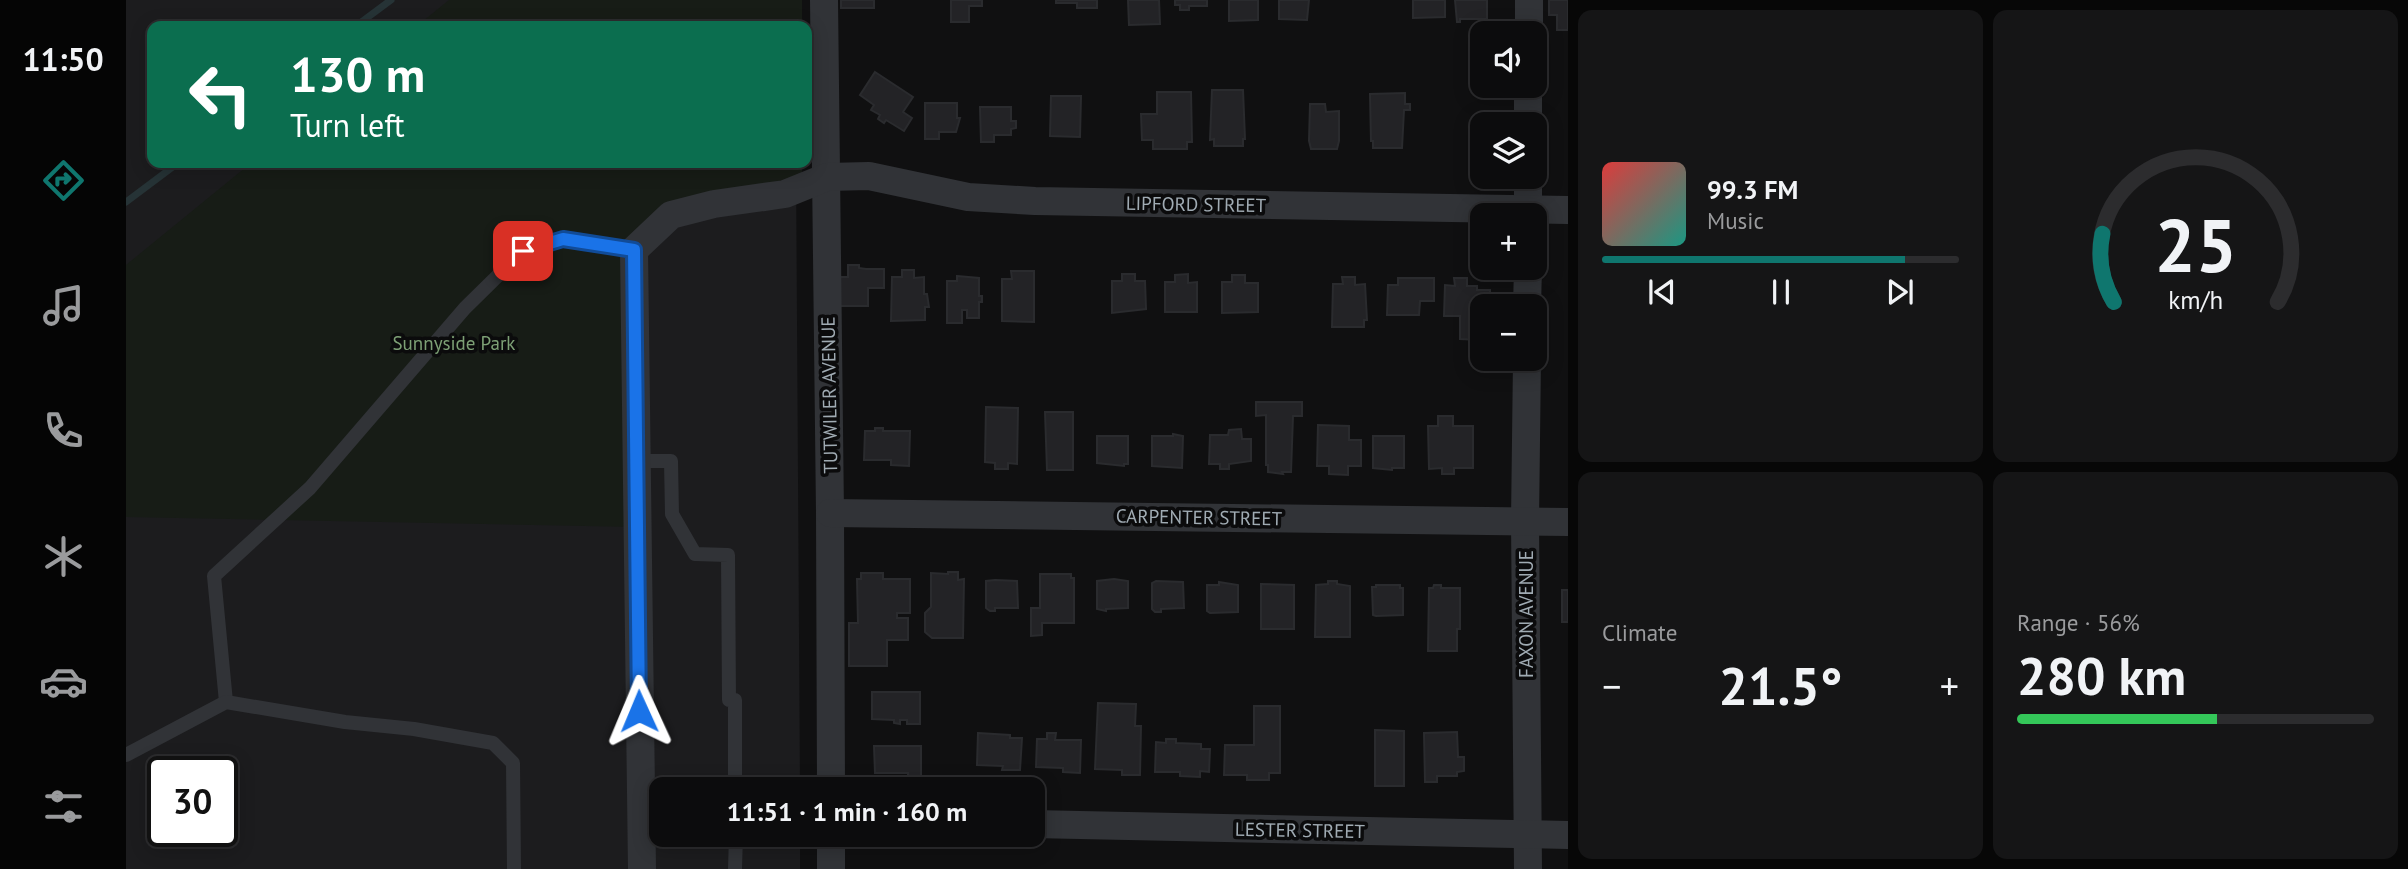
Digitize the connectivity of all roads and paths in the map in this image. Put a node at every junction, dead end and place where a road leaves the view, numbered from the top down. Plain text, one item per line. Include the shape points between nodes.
1 (824, 0) edge
2 (1529, 0) edge
3 (1529, 21) edge
4 (827, 177) junction
5 (1568, 210) edge
6 (1470, 211) edge
7 (1547, 211) edge
8 (634, 250) junction
9 (1527, 371) edge
10 (636, 461) junction
11 (830, 513) junction
12 (1525, 521) junction
13 (1568, 522) edge
14 (226, 702) junction
15 (126, 755) edge
16 (736, 777) edge
17 (831, 777) edge
18 (1045, 824) edge
19 (1528, 835) junction
20 (1568, 835) edge
21 (736, 847) edge
22 (831, 847) edge
23 (514, 869) edge
24 (642, 869) edge
25 (735, 869) edge
26 (831, 869) edge
27 (1528, 869) edge

1 - 4 street, TUTWILER AVENUE
2 - 3 street
4 - 6 street, LIPFORD STREET via 869,176 968,197 1035,201
4 - 8 street via 785,194 671,215
4 - 11 street, TUTWILER AVENUE
5 - 7 street, LIPFORD STREET
8 - 10 street
8 - 14 lane via 563,239 523,251 465,308 310,488 214,576
9 - 12 street, FAXON AVENUE
10 - 16 lane via 671,461 672,514 695,554 728,555 729,699 735,700
10 - 24 street
11 - 12 street, CARPENTER STREET
11 - 17 street, TUTWILER AVENUE
12 - 13 street, CARPENTER STREET
12 - 19 street, FAXON AVENUE
14 - 15 lane
14 - 23 lane via 493,743 513,763
18 - 19 street, LESTER STREET
19 - 20 street, LESTER STREET
19 - 27 street, FAXON AVENUE
21 - 25 lane
22 - 26 street

